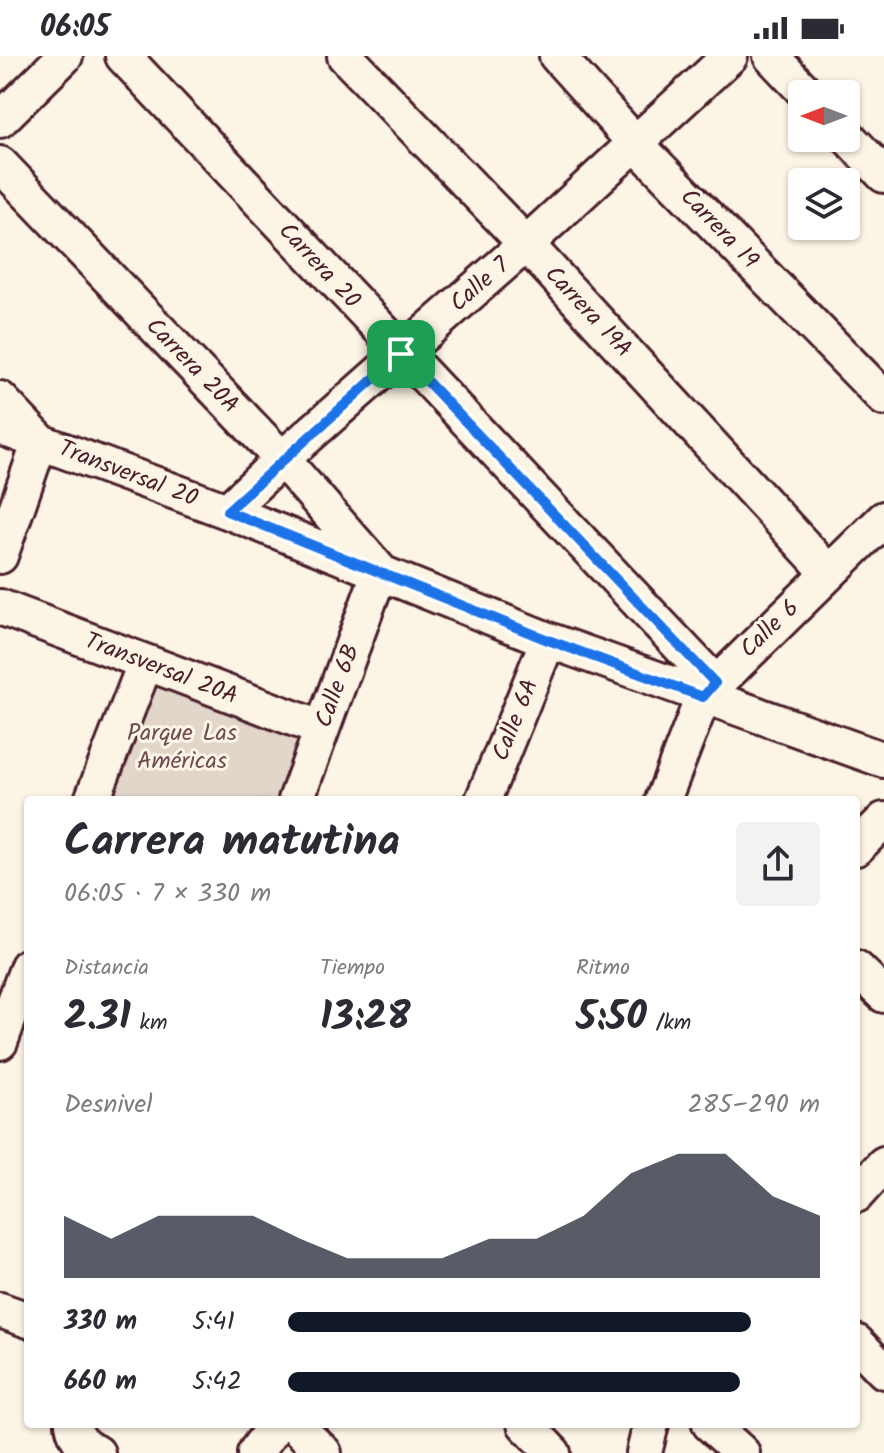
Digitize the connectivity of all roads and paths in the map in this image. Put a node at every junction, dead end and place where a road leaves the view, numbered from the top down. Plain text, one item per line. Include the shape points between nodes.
1 (65, 56) edge
2 (123, 56) edge
3 (345, 56) edge
4 (557, 56) edge
5 (730, 56) edge
6 (771, 56) edge
7 (794, 80) edge
8 (0, 120) edge
9 (636, 144) junction
10 (860, 150) edge
11 (0, 164) edge
12 (884, 175) edge
13 (526, 244) junction
14 (401, 354) junction
15 (884, 398) edge
16 (0, 399) edge
17 (0, 427) edge
18 (40, 441) junction
19 (282, 459) junction
20 (227, 511) junction
21 (884, 519) edge
22 (0, 556) edge
23 (380, 571) junction
24 (828, 572) junction
25 (0, 607) edge
26 (548, 640) junction
27 (145, 664) junction
28 (709, 690) junction
29 (322, 729) junction
30 (884, 760) edge
31 (94, 796) edge
32 (297, 796) edge
33 (485, 796) edge
34 (665, 796) edge
35 (884, 820) edge
36 (860, 844) edge
37 (0, 956) edge
38 (24, 965) edge
39 (860, 972) edge
40 (24, 978) edge
41 (884, 995) edge
42 (0, 1042) edge
43 (884, 1164) edge
44 (860, 1191) edge
45 (0, 1310) edge
46 (24, 1319) edge
47 (860, 1346) edge
48 (884, 1371) edge
49 (273, 1428) edge
50 (298, 1428) edge
51 (529, 1428) edge
52 (650, 1428) edge
53 (714, 1428) edge
54 (255, 1453) edge
55 (324, 1453) edge
56 (553, 1453) edge
57 (644, 1453) edge
58 (742, 1453) edge

1 - 8 street
2 - 14 street, Carrera 20
3 - 13 street, Carrera 19A
4 - 9 street, Carrera 19
5 - 9 street, Calle 7
6 - 7 street
9 - 13 street, Calle 7
9 - 15 street, Carrera 19
10 - 12 street
11 - 19 street, Carrera 20A
13 - 14 street, Calle 7
13 - 24 street, Carrera 19A
14 - 19 street, Calle 7
14 - 28 street, Carrera 20
16 - 18 street
17 - 18 street, Transversal 20
18 - 20 street, Transversal 20
18 - 22 street
19 - 20 street, Calle 7
19 - 23 street, Carrera 20A
20 - 23 street, Transversal 20
21 - 24 street, Calle 6
23 - 26 street, Transversal 20
23 - 29 street, Calle 6B
24 - 28 street, Calle 6
25 - 27 street, Transversal 20A
26 - 28 street, Transversal 20
26 - 33 street, Calle 6A
27 - 29 street, Transversal 20A
27 - 31 street
28 - 30 street, Transversal 20
28 - 34 street, Calle 6
29 - 32 street, Calle 6B
35 - 36 street
37 - 38 street
39 - 41 street
40 - 42 street
43 - 44 street
45 - 46 street
47 - 48 street
49 - 54 street
50 - 55 street
51 - 56 street
52 - 57 street
53 - 58 street

